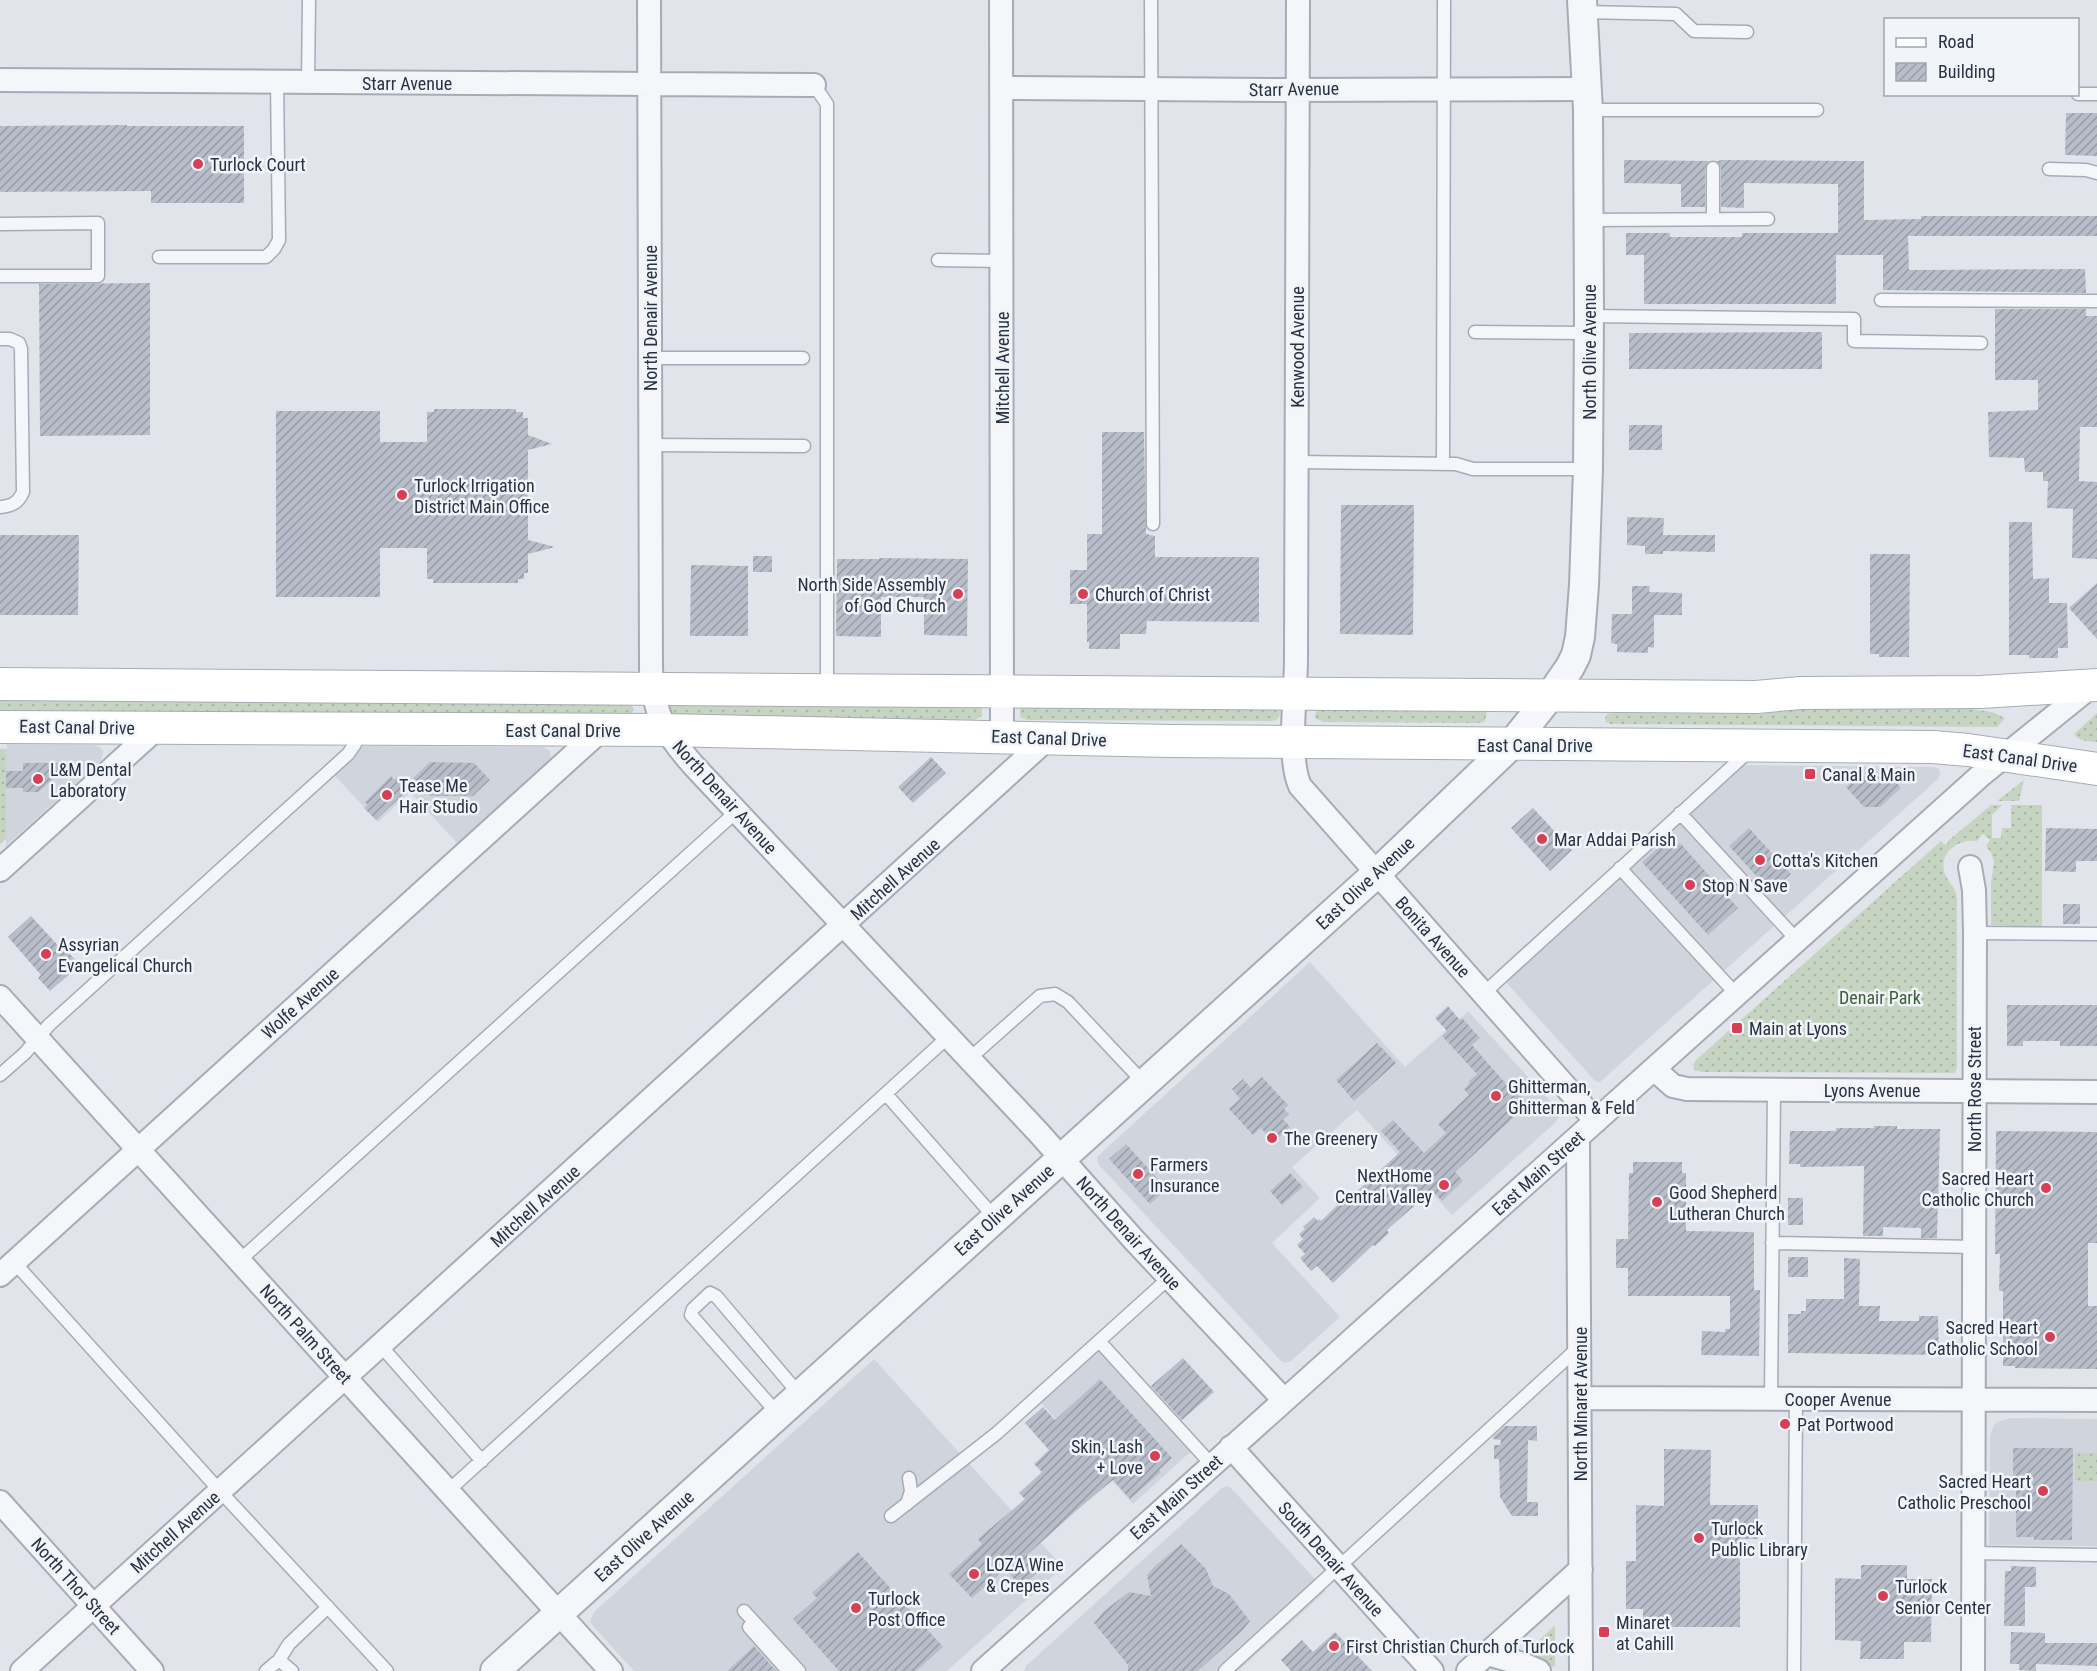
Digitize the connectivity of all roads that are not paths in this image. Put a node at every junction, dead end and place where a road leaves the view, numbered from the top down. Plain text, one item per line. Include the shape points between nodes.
1 (309, 0) edge
2 (649, 0) edge
3 (1001, 0) edge
4 (1151, 0) edge
5 (1298, 0) edge
6 (1444, 0) edge
7 (1582, 6) edge
8 (1747, 32) dead end
9 (0, 80) edge
10 (278, 82) junction
11 (308, 82) junction
12 (649, 84) junction
13 (814, 85) joint
14 (1001, 88) junction
15 (1151, 89) junction
16 (1298, 89) junction
17 (1444, 89) junction
18 (2079, 94) edge
19 (2097, 94) edge
20 (1588, 100) junction
21 (1817, 110) dead end
22 (1713, 168) dead end
23 (2049, 170) dead end
24 (2097, 173) edge
25 (1713, 219) junction
26 (1768, 219) dead end
27 (1589, 220) junction
28 (0, 224) edge
29 (159, 257) dead end
30 (938, 260) dead end
31 (1001, 261) junction
32 (0, 276) edge
33 (1881, 300) dead end
34 (2097, 301) edge
35 (1589, 325) junction
36 (1475, 332) dead end
37 (0, 339) edge
38 (1981, 342) dead end
39 (650, 358) junction
40 (803, 358) dead end
41 (651, 445) junction
42 (804, 446) dead end
43 (1297, 462) junction
44 (1443, 464) junction
45 (1588, 469) junction
46 (0, 507) edge
47 (1153, 524) dead end
48 (0, 684) edge
49 (2096, 684) edge
50 (652, 689) junction
51 (827, 690) junction
52 (1002, 692) junction
53 (1296, 694) junction
54 (1550, 696) junction
55 (0, 727) edge
56 (157, 728) junction
57 (358, 729) junction
58 (600, 730) junction
59 (666, 730) junction
60 (1002, 736) junction
61 (1047, 739) junction
62 (1294, 743) junction
63 (1511, 745) junction
64 (1754, 746) junction
65 (2005, 756) junction
66 (2097, 769) edge
67 (737, 811) junction
68 (1680, 813) junction
69 (1970, 867) dead end
70 (1620, 868) junction
71 (0, 870) edge
72 (1376, 874) junction
73 (844, 926) junction
74 (1975, 933) junction
75 (2097, 934) edge
76 (1797, 940) junction
77 (1483, 994) junction
78 (1736, 994) junction
79 (0, 997) edge
80 (948, 1037) junction
81 (38, 1039) junction
82 (969, 1059) junction
83 (1654, 1069) junction
84 (0, 1075) edge
85 (1144, 1083) junction
86 (1774, 1090) junction
87 (1974, 1091) junction
88 (2097, 1092) edge
89 (886, 1094) junction
90 (1596, 1121) junction
91 (1578, 1137) junction
92 (138, 1150) junction
93 (1061, 1158) junction
94 (995, 1218) junction
95 (1772, 1243) junction
96 (1974, 1247) junction
97 (239, 1261) junction
98 (7, 1269) edge
99 (1169, 1278) junction
100 (1099, 1341) junction
101 (381, 1346) junction
102 (1580, 1346) junction
103 (345, 1378) junction
104 (800, 1395) junction
105 (1580, 1398) junction
106 (1771, 1399) junction
107 (1796, 1399) junction
108 (1284, 1400) junction
109 (1973, 1400) junction
110 (2097, 1400) edge
111 (778, 1414) junction
112 (1231, 1447) junction
113 (482, 1461) junction
114 (1212, 1465) junction
115 (909, 1478) dead end
116 (220, 1491) junction
117 (448, 1491) junction
118 (0, 1502) edge
119 (907, 1505) junction
120 (891, 1516) dead end
121 (1973, 1553) junction
122 (2097, 1555) edge
123 (1338, 1568) junction
124 (1581, 1569) junction
125 (94, 1606) junction
126 (328, 1607) junction
127 (559, 1613) junction
128 (1487, 1654) junction
129 (279, 1660) junction
130 (988, 1669) edge
131 (22, 1671) edge
132 (152, 1671) edge
133 (266, 1671) edge
134 (292, 1671) edge
135 (387, 1671) edge
136 (495, 1671) edge
137 (611, 1671) edge
138 (788, 1671) edge
139 (799, 1671) edge
140 (1225, 1671) edge
141 (1431, 1671) edge
142 (1468, 1671) edge
143 (1539, 1671) edge
144 (1581, 1671) edge
145 (1794, 1671) edge
146 (1973, 1671) edge

1 - 11 lane
2 - 12 street, North Denair Avenue
3 - 14 street, Mitchell Avenue
4 - 15 lane
5 - 16 street, Kenwood Avenue
6 - 17 lane
7 - 8 lane via 1676,14 1694,31
7 - 20 street, North Olive Avenue
9 - 10 street, Starr Avenue
10 - 11 street, Starr Avenue
10 - 29 lane via 279,240 274,249 266,257
11 - 12 street, Starr Avenue
12 - 13 street, Starr Avenue
12 - 39 street, North Denair Avenue
13 - 51 lane via 827,104
14 - 15 street, Starr Avenue
14 - 31 street, Mitchell Avenue
15 - 16 street, Starr Avenue
15 - 47 lane
16 - 17 street, Starr Avenue
16 - 43 street, Kenwood Avenue
17 - 20 street, Starr Avenue
17 - 44 lane
18 - 19 lane
20 - 21 lane
20 - 27 street, North Olive Avenue
22 - 25 lane
23 - 24 lane
25 - 26 lane
25 - 27 lane
27 - 35 street, North Olive Avenue
28 - 32 lane via 98,223 98,276
30 - 31 lane
31 - 52 street, Mitchell Avenue
33 - 34 lane
35 - 36 lane
35 - 38 lane via 1854,319 1854,341
35 - 45 street, North Olive Avenue
37 - 46 lane via 20,343 21,349 23,492 20,500
39 - 40 lane
39 - 41 street, North Denair Avenue
41 - 42 lane
41 - 50 street, North Denair Avenue
43 - 44 lane
43 - 53 street, Kenwood Avenue
44 - 45 lane
45 - 54 street, North Olive Avenue via 1580,638 1570,667
48 - 50 main road
49 - 54 main road via 1981,692 1800,693 1756,697
49 - 65 street, East Main Street
50 - 51 main road
50 - 59 street, North Denair Avenue
51 - 52 main road
52 - 53 main road
52 - 60 street, Mitchell Avenue
53 - 54 main road
53 - 62 street, Kenwood Avenue
54 - 63 street, East Olive Avenue
55 - 56 main road, East Canal Drive
56 - 57 main road, East Canal Drive
56 - 71 street
57 - 58 main road, East Canal Drive
57 - 81 lane via 348,754
58 - 59 main road, East Canal Drive
58 - 92 street, Wolfe Avenue
59 - 60 main road, East Canal Drive
59 - 67 street, North Denair Avenue
60 - 61 main road, East Canal Drive
61 - 62 main road, East Canal Drive
61 - 73 street, Mitchell Avenue
62 - 63 main road, East Canal Drive
62 - 72 street, Bonita Avenue via 1294,768 1300,786
63 - 64 main road, East Canal Drive
63 - 72 street, East Olive Avenue
64 - 65 main road, East Canal Drive via 1950,748
64 - 68 lane
65 - 66 main road, East Canal Drive
65 - 76 street, East Main Street
67 - 73 street, North Denair Avenue
67 - 97 lane
68 - 70 lane
68 - 76 lane
69 - 74 street, North Rose Street
70 - 77 lane
70 - 78 lane
72 - 77 street, Bonita Avenue
72 - 85 street, East Olive Avenue
73 - 80 street, North Denair Avenue
73 - 101 street, Mitchell Avenue
74 - 75 lane
74 - 87 street, North Rose Street
76 - 78 street, East Main Street
77 - 90 street, Bonita Avenue
78 - 83 street, East Main Street
79 - 81 street, North Palm Street
80 - 82 street, North Denair Avenue
80 - 89 lane
81 - 84 lane
81 - 92 street, North Palm Street
82 - 85 lane via 1040,996 1055,994 1068,1002
82 - 93 street, North Denair Avenue
83 - 86 street, Lyons Avenue via 1681,1089
83 - 90 street, East Main Street
85 - 93 street, East Olive Avenue
86 - 87 street, Lyons Avenue
86 - 95 lane
87 - 88 street, Lyons Avenue
87 - 96 street, North Rose Street
89 - 94 lane
89 - 113 lane
90 - 91 street, East Main Street
91 - 102 street, North Minaret Avenue
91 - 108 street, East Main Street
92 - 97 street, North Palm Street
92 - 98 street, Wolfe Avenue
93 - 94 street, East Olive Avenue
93 - 99 street, North Denair Avenue
94 - 104 street, East Olive Avenue
95 - 96 lane
95 - 106 lane
96 - 109 street, North Rose Street
97 - 103 street, North Palm Street
98 - 116 lane
99 - 100 lane
99 - 108 street, North Denair Avenue
100 - 114 lane
100 - 119 lane via 997,1433
101 - 103 street, Mitchell Avenue
101 - 113 lane
102 - 105 street, North Minaret Avenue
102 - 123 lane
103 - 116 street, Mitchell Avenue
103 - 117 street, North Palm Street
104 - 111 street, East Olive Avenue
104 - 111 lane via 710,1293 693,1309 692,1316
105 - 106 street, Cooper Avenue
105 - 124 street, North Minaret Avenue
106 - 107 street, Cooper Avenue
107 - 109 street, Cooper Avenue
107 - 145 lane
108 - 112 street, East Main Street
109 - 110 street, Cooper Avenue
109 - 121 street, North Rose Street
111 - 127 street, East Olive Avenue
112 - 114 street, East Main Street
112 - 123 street, South Denair Avenue
113 - 117 lane
114 - 130 street, East Main Street
115 - 119 lane
116 - 125 street, Mitchell Avenue
116 - 126 lane
117 - 127 street, North Palm Street
118 - 125 street, North Thor Street
119 - 120 lane
121 - 122 lane
121 - 146 street, North Rose Street
123 - 140 lane
123 - 141 street, South Denair Avenue
124 - 128 street
124 - 144 street, North Minaret Avenue
125 - 131 street, Mitchell Avenue
125 - 132 street, North Thor Street
126 - 129 lane
126 - 135 lane
127 - 136 street, East Olive Avenue
127 - 137 street, North Palm Street
128 - 142 street
128 - 143 street
129 - 133 lane
129 - 134 lane
138 - 139 lane via 749,1629 744,1611

